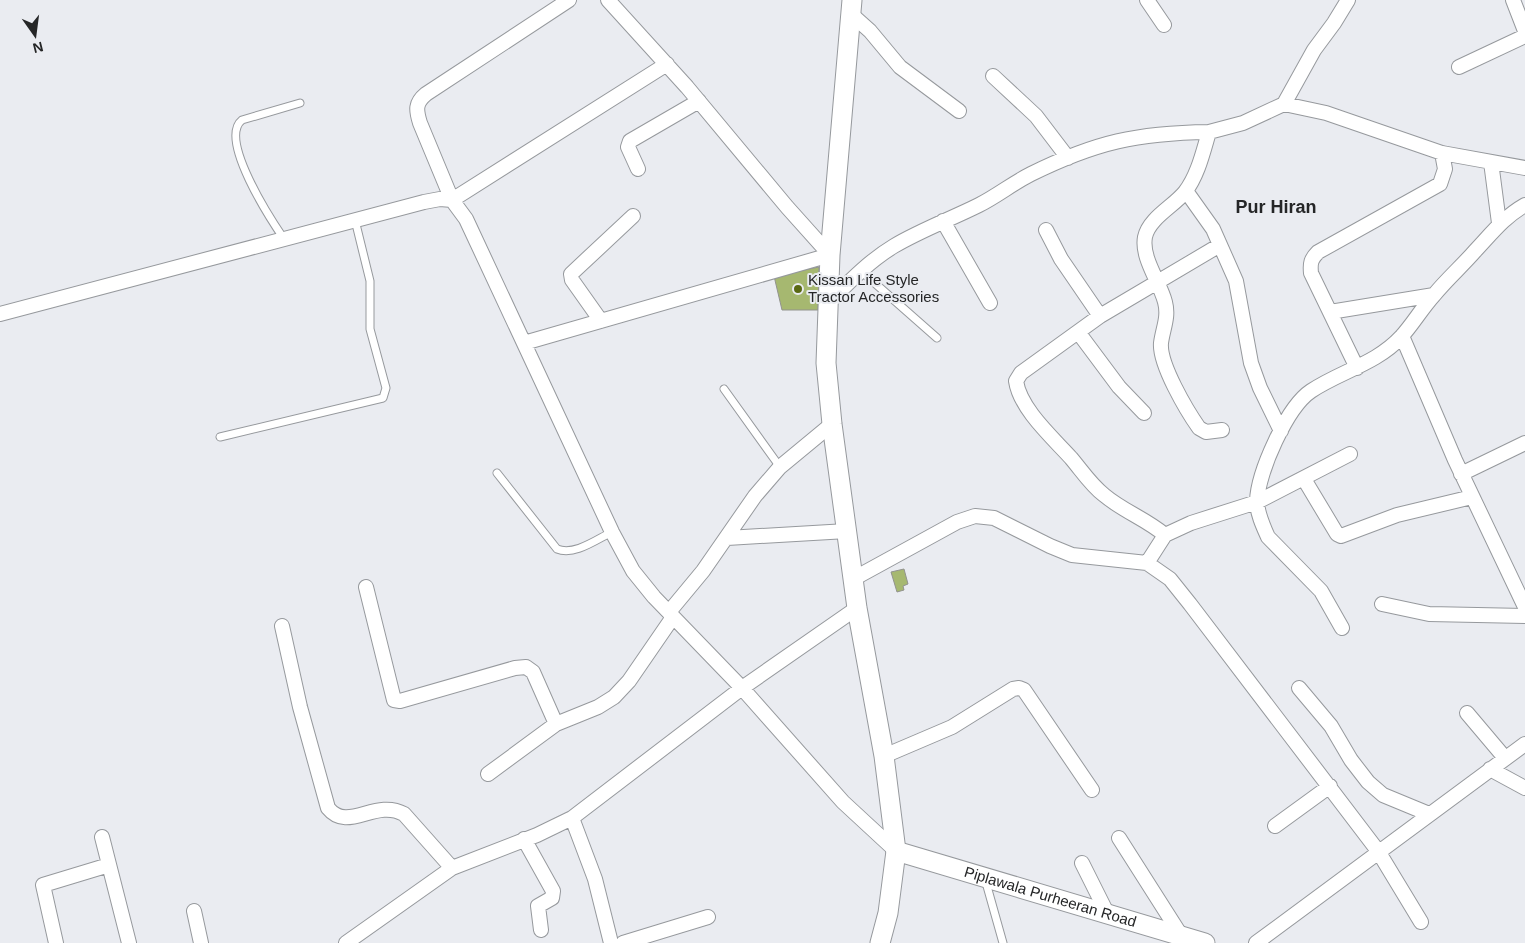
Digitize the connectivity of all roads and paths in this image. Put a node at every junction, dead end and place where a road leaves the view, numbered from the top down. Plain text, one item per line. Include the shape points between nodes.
1 (569, 0) edge
2 (608, 0) edge
3 (1147, 0) edge
4 (1348, 0) edge
5 (1513, 0) edge
6 (852, 7) edge
7 (1164, 25) dead end
8 (1525, 31) edge
9 (1525, 36) edge
10 (667, 64) junction
11 (1459, 67) dead end
12 (993, 76) dead end
13 (699, 100) junction
14 (300, 103) dead end
15 (1284, 104) junction
16 (959, 111) dead end
17 (1209, 132) junction
18 (1442, 153) junction
19 (1068, 158) junction
20 (1491, 162) junction
21 (1525, 168) edge
22 (638, 169) dead end
23 (1186, 191) junction
24 (452, 200) junction
25 (1525, 205) edge
26 (633, 216) dead end
27 (355, 220) junction
28 (943, 221) junction
29 (1499, 223) junction
30 (1046, 230) dead end
31 (284, 239) junction
32 (1220, 245) junction
33 (830, 255) junction
34 (861, 271) junction
35 (1158, 282) junction
36 (1434, 294) junction
37 (828, 302) junction
38 (990, 303) dead end
39 (1330, 312) junction
40 (0, 314) edge
41 (1100, 316) junction
42 (601, 321) junction
43 (1078, 332) junction
44 (1402, 336) junction
45 (937, 338) dead end
46 (524, 343) junction
47 (1357, 368) junction
48 (724, 389) dead end
49 (1144, 413) dead end
50 (832, 424) junction
51 (1222, 430) dead end
52 (1281, 430) junction
53 (220, 437) dead end
54 (1525, 444) edge
55 (1350, 454) dead end
56 (780, 468) junction
57 (497, 473) dead end
58 (1461, 474) junction
59 (1304, 478) junction
60 (1472, 498) junction
61 (1257, 502) junction
62 (847, 531) junction
63 (612, 532) junction
64 (1165, 535) junction
65 (727, 538) junction
66 (1147, 564) junction
67 (853, 579) junction
68 (366, 587) dead end
69 (1382, 604) dead end
70 (1525, 607) edge
71 (857, 608) junction
72 (671, 615) junction
73 (1525, 616) edge
74 (282, 626) dead end
75 (1342, 628) dead end
76 (742, 688) junction
77 (1299, 688) dead end
78 (1467, 713) dead end
79 (556, 724) junction
80 (1525, 744) edge
81 (884, 756) junction
82 (1505, 758) junction
83 (1490, 769) junction
84 (488, 774) dead end
85 (1330, 786) junction
86 (1525, 788) edge
87 (1092, 790) dead end
88 (1429, 814) junction
89 (572, 818) junction
90 (1275, 826) dead end
91 (102, 837) dead end
92 (1118, 838) dead end
93 (524, 839) junction
94 (896, 851) junction
95 (1378, 851) junction
96 (1082, 863) dead end
97 (109, 865) junction
98 (452, 868) junction
99 (984, 876) junction
100 (194, 912) dead end
101 (1108, 915) junction
102 (708, 917) dead end
103 (1421, 922) dead end
104 (541, 930) dead end
105 (1182, 937) junction
106 (56, 943) edge
107 (129, 943) edge
108 (201, 943) edge
109 (346, 943) edge
110 (611, 943) edge
111 (623, 943) edge
112 (880, 943) edge
113 (1002, 943) edge
114 (1205, 943) edge
115 (1256, 943) edge

1 - 24 street via 419,100 416,110 420,123
2 - 10 street
3 - 7 street
4 - 15 street via 1314,50
5 - 8 street
6 - 16 street via 900,67
6 - 33 main road
9 - 11 street
10 - 13 street
10 - 24 street
12 - 19 street via 1036,116
13 - 22 street via 630,141 628,147
13 - 33 street via 787,208
14 - 31 lane via 242,120 237,124 236,132 254,192
15 - 17 street via 1243,123
15 - 18 street via 1326,113
17 - 19 street via 1131,137 1089,148
17 - 23 street via 1197,170
18 - 20 street
18 - 39 street via 1445,169 1440,184 1312,257 1311,272
19 - 28 street
20 - 21 street
20 - 29 street
23 - 32 street via 1213,228
23 - 35 street via 1150,226 1145,236 1146,250
24 - 27 street via 424,202
24 - 46 street via 466,219
25 - 29 street
26 - 42 street via 571,274
27 - 31 street
27 - 53 lane via 370,281 370,329 386,388 383,398
28 - 34 street via 893,246
28 - 38 street
29 - 36 street
30 - 41 street via 1061,259
31 - 40 street
32 - 35 street
32 - 52 street via 1236,281 1251,363
33 - 37 main road
33 - 42 street
34 - 37 street
34 - 45 lane
35 - 41 street
35 - 51 street via 1167,314 1162,355 1167,367 1199,428 1206,432
36 - 39 street
36 - 44 street
37 - 50 main road via 826,363
39 - 47 street
41 - 43 street
42 - 46 street
43 - 49 street via 1118,387
43 - 64 street via 1021,374 1016,381 1017,390 1037,420 1104,496
44 - 47 street
44 - 58 street
46 - 63 street
47 - 52 street via 1311,391 1297,403
48 - 56 lane
50 - 56 street
50 - 62 main road
52 - 61 street via 1260,482
54 - 58 street
55 - 59 street
56 - 65 street via 755,496
57 - 63 lane via 557,550 574,550
58 - 60 street
59 - 60 street via 1341,536 1397,515
59 - 61 street
60 - 70 street
61 - 64 street via 1191,523
61 - 75 street via 1268,537 1321,591
62 - 65 street
62 - 67 main road
63 - 72 street via 633,571
64 - 66 street
65 - 72 street
66 - 67 street via 1072,555 994,518 976,516 957,522
66 - 85 street via 1170,579
67 - 71 main road
68 - 79 street via 394,700 526,667 533,672
69 - 73 street via 1429,614
71 - 76 street
71 - 81 main road
72 - 76 street
72 - 79 street via 629,680 614,697
74 - 98 street via 328,808 342,818 383,808 394,809 404,814
76 - 89 street
76 - 94 street via 843,802
77 - 88 street via 1331,726 1368,782 1383,795
78 - 82 street
79 - 84 street
80 - 82 street
81 - 87 street via 952,727 1019,688 1024,690
81 - 94 main road
82 - 83 street
83 - 86 street
83 - 88 street
85 - 90 street
85 - 95 street
88 - 95 street
89 - 93 street
89 - 110 street via 595,879
91 - 97 street
92 - 105 street
93 - 98 street
93 - 104 street via 553,891 552,898 538,906
94 - 99 main road, Piplawala Purheeran Road
94 - 112 main road via 888,913
95 - 103 street
95 - 115 street
96 - 101 street
97 - 106 street via 43,885
97 - 107 street
98 - 109 street
99 - 101 main road, Piplawala Purheeran Road
99 - 113 lane
100 - 108 street
101 - 105 main road, Piplawala Purheeran Road
102 - 111 street
105 - 114 main road, Piplawala Purheeran Road

